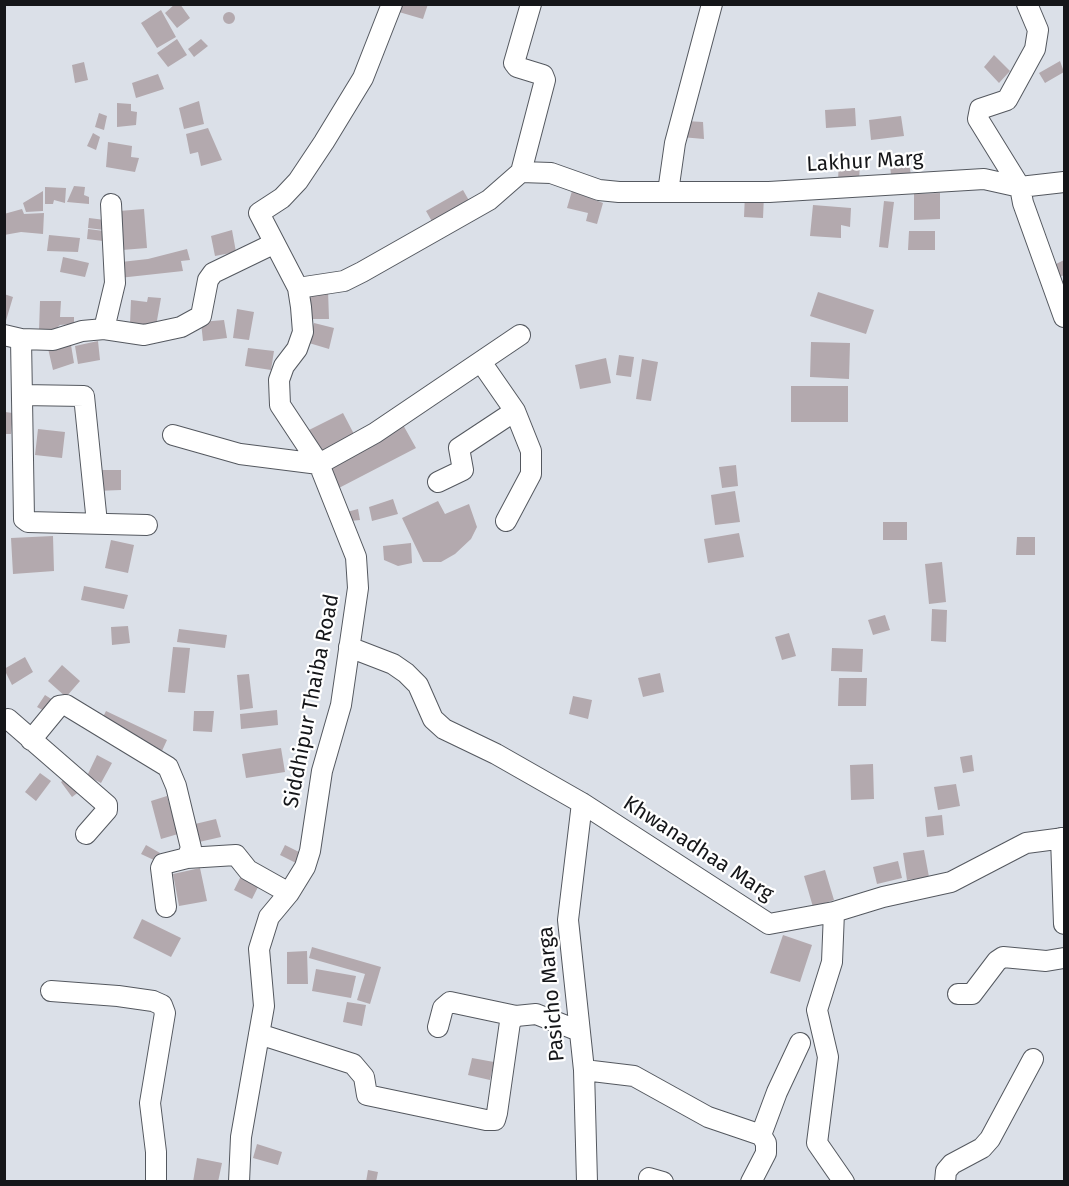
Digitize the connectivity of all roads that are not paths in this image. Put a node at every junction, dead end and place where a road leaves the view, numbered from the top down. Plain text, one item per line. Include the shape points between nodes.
1 (392, 4) edge
2 (531, 4) edge
3 (712, 4) edge
4 (1027, 4) edge
5 (521, 172) junction
6 (1065, 183) edge
7 (1020, 187) junction
8 (668, 192) junction
9 (111, 204) dead end
10 (273, 244) junction
11 (298, 288) junction
12 (1065, 317) edge
13 (104, 329) junction
14 (520, 335) dead end
15 (13, 337) edge
16 (481, 362) junction
17 (22, 395) junction
18 (515, 411) junction
19 (173, 435) dead end
20 (13, 454) edge
21 (319, 464) junction
22 (438, 482) dead end
23 (506, 521) dead end
24 (97, 523) junction
25 (147, 525) dead end
26 (349, 648) junction
27 (8, 719) dead end
28 (31, 740) junction
29 (582, 803) junction
30 (86, 834) dead end
31 (1063, 838) edge
32 (187, 858) junction
33 (289, 893) junction
34 (166, 907) dead end
35 (834, 912) junction
36 (1065, 924) edge
37 (1065, 940) edge
38 (1064, 959) edge
39 (51, 991) dead end
40 (958, 994) dead end
41 (516, 1016) junction
42 (438, 1027) dead end
43 (579, 1031) junction
44 (259, 1034) junction
45 (800, 1042) dead end
46 (1033, 1059) dead end
47 (584, 1070) junction
48 (762, 1135) junction
49 (156, 1182) edge
50 (239, 1182) edge
51 (586, 1182) edge
52 (752, 1182) edge
53 (844, 1182) edge
54 (945, 1182) edge

1 - 10 street, Siddhipur Thaiba Road via 363,78 324,142 298,181 259,213
2 - 5 street via 514,63 543,75 545,80
3 - 8 street via 675,143
4 - 7 street via 1038,30 1035,49 1007,100 980,109 978,119
5 - 8 street, Lakhur Marg via 550,173 599,190
5 - 11 street via 489,200 362,272 344,281
6 - 7 street, Lakhur Marg
7 - 8 street, Lakhur Marg via 984,179 770,192
7 - 12 street
9 - 13 street via 115,283
10 - 11 street, Siddhipur Thaiba Road
10 - 13 street via 213,273 201,316 193,322 144,335
11 - 21 street, Siddhipur Thaiba Road via 303,332 297,349 284,366 278,390 280,405
13 - 15 street via 53,340
14 - 16 street
15 - 17 street
16 - 18 street
16 - 21 street via 375,433
17 - 20 street
17 - 24 street via 84,396
18 - 22 street via 459,448 463,470
18 - 23 street via 531,451 531,474
19 - 21 street via 240,454
20 - 24 street via 24,519
21 - 26 street, Siddhipur Thaiba Road via 356,557 358,588
24 - 25 street
26 - 29 street, Khwanadhaa Marg via 393,664 406,673 418,685 433,719 444,729
26 - 33 street, Siddhipur Thaiba Road via 340,705 322,771 310,850
27 - 28 street
28 - 30 street via 107,805 108,810
28 - 32 street via 59,706 66,705 168,767 191,849
29 - 35 street, Khwanadhaa Marg via 769,924
29 - 43 street, Pasicho Marga via 568,920
31 - 35 street, Khwanadhaa Marg via 1026,843 951,882
31 - 36 street
32 - 33 street via 236,855 248,870
32 - 34 street via 163,864 161,868
33 - 44 street, Siddhipur Thaiba Road via 269,917 259,949 264,1006
35 - 53 street via 832,962 817,1010 828,1057 817,1143
37 - 38 street
38 - 40 street via 1003,957 972,994
39 - 49 street via 118,996 162,1005 165,1013 150,1103
41 - 42 street via 450,1002 443,1008
41 - 43 street via 536,1014
41 - 44 street via 510,1022 495,1120 366,1095 364,1077 353,1064
43 - 47 street, Pasicho Marga
44 - 50 street, Siddhipur Thaiba Road via 241,1137
45 - 48 street
46 - 54 street via 990,1139 982,1148 952,1164
47 - 48 street via 634,1076 708,1117
47 - 51 street, Pasicho Marga
48 - 52 street via 766,1153

